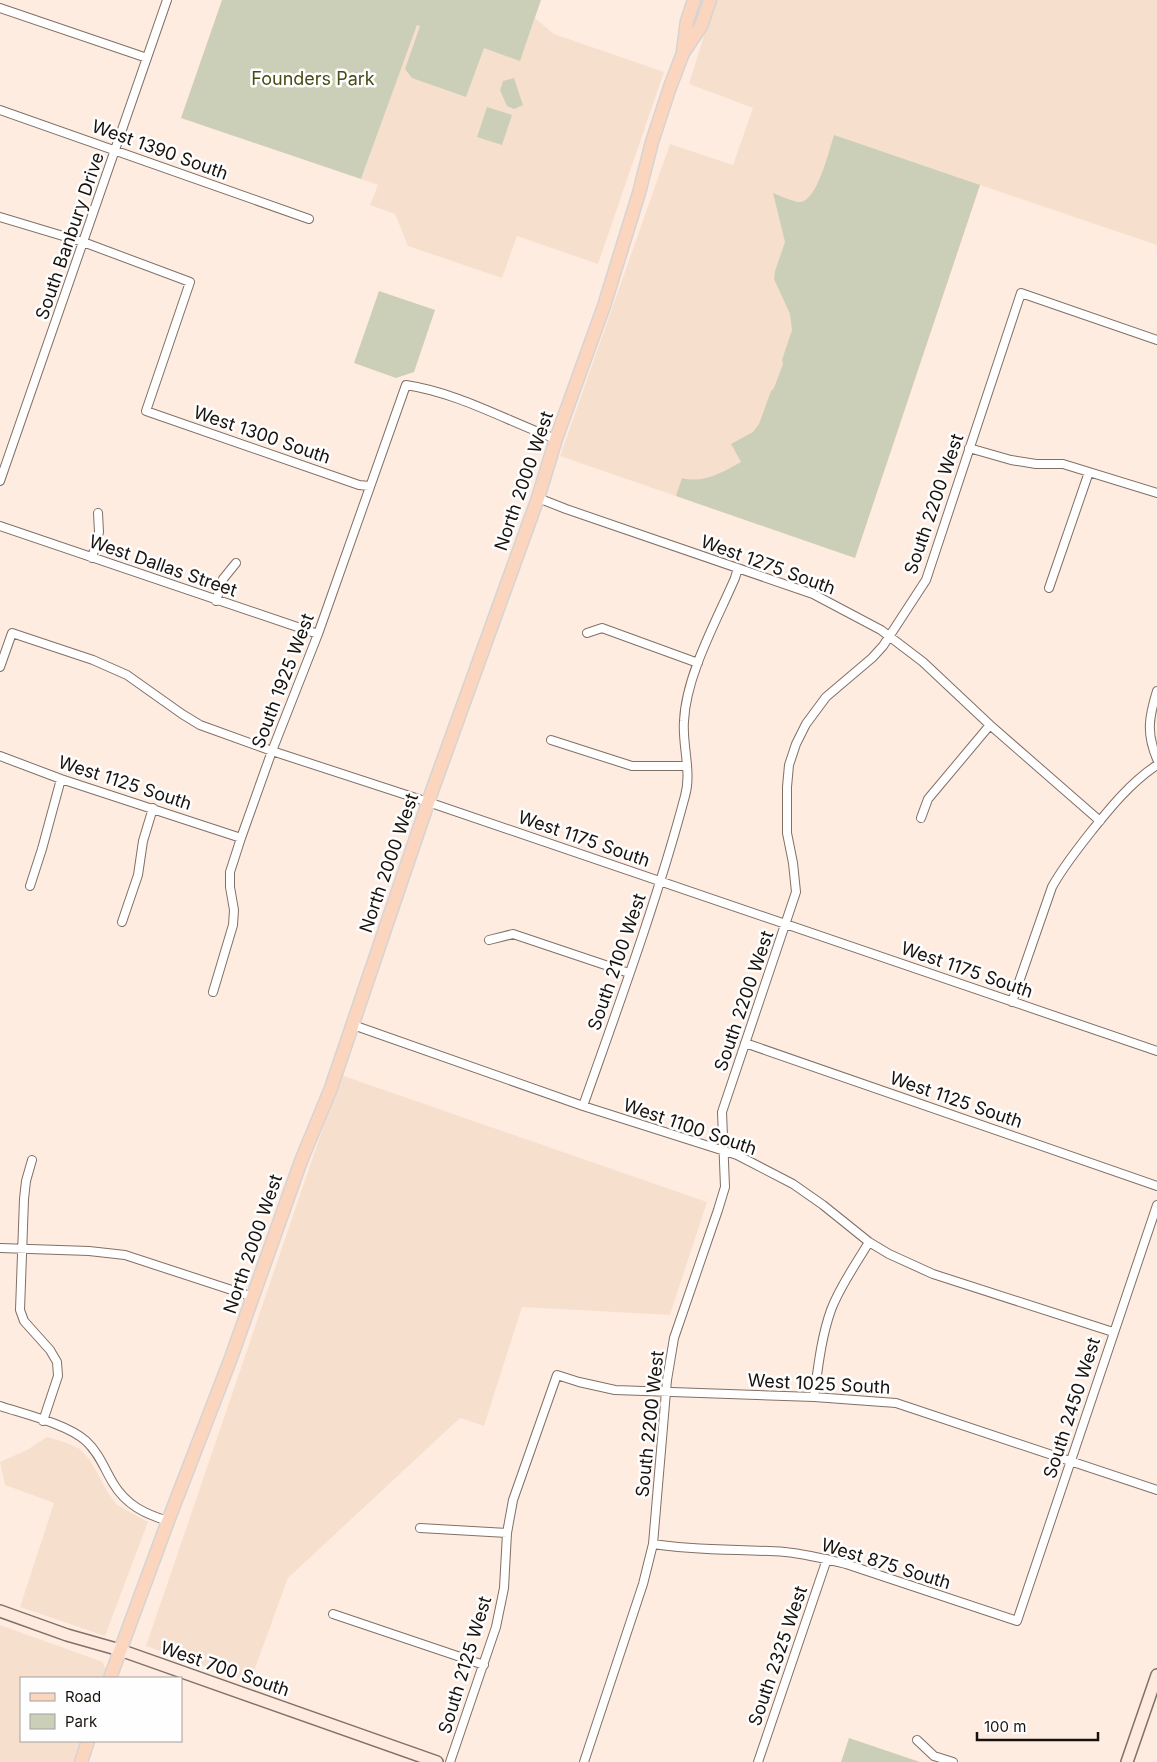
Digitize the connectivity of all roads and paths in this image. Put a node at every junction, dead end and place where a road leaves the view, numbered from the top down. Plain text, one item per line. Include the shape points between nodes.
1 (167, 0) edge
2 (694, 0) edge
3 (710, 0) edge
4 (0, 8) edge
5 (683, 54) junction
6 (147, 58) junction
7 (0, 110) edge
8 (116, 150) junction
9 (0, 217) edge
10 (309, 219) dead end
11 (84, 242) junction
12 (1157, 340) edge
13 (556, 439) junction
14 (970, 448) junction
15 (1089, 472) junction
16 (0, 481) edge
17 (369, 486) junction
18 (1157, 493) edge
19 (538, 498) junction
20 (98, 513) dead end
21 (0, 526) edge
22 (92, 558) junction
23 (236, 563) dead end
24 (738, 568) junction
25 (1050, 588) dead end
26 (216, 600) junction
27 (587, 633) dead end
28 (318, 634) junction
29 (890, 636) junction
30 (698, 663) junction
31 (0, 667) edge
32 (1157, 691) edge
33 (990, 725) junction
34 (551, 740) dead end
35 (272, 751) junction
36 (0, 756) edge
37 (1157, 759) edge
38 (1157, 765) edge
39 (687, 766) junction
40 (61, 779) junction
41 (428, 802) junction
42 (153, 808) junction
43 (921, 818) dead end
44 (1100, 821) junction
45 (240, 838) junction
46 (660, 882) junction
47 (30, 886) dead end
48 (122, 922) dead end
49 (786, 923) junction
50 (489, 940) dead end
51 (629, 973) junction
52 (213, 992) dead end
53 (1012, 1002) junction
54 (353, 1025) junction
55 (745, 1043) junction
56 (1157, 1051) edge
57 (583, 1106) junction
58 (724, 1151) junction
59 (32, 1160) dead end
60 (1157, 1186) edge
61 (1157, 1205) edge
62 (869, 1242) junction
63 (0, 1248) edge
64 (22, 1249) junction
65 (253, 1298) junction
66 (1113, 1332) junction
67 (557, 1375) joint
68 (665, 1392) junction
69 (814, 1397) junction
70 (0, 1406) edge
71 (43, 1421) junction
72 (1070, 1461) junction
73 (1157, 1490) edge
74 (168, 1521) junction
75 (420, 1528) dead end
76 (507, 1534) junction
77 (653, 1544) junction
78 (827, 1559) junction
79 (0, 1612) edge
80 (333, 1614) dead end
81 (1017, 1621) joint
82 (120, 1650) junction
83 (484, 1665) junction
84 (1157, 1675) edge
85 (110, 1677) edge
86 (917, 1740) dead end
87 (88, 1742) edge
88 (81, 1762) edge
89 (437, 1762) edge
90 (450, 1762) edge
91 (584, 1762) edge
92 (758, 1762) edge
93 (953, 1762) edge
94 (1127, 1762) edge

1 - 6 street, South Banbury Drive
2 - 5 main road via 687,21
3 - 5 main road via 701,26
4 - 6 street
5 - 13 main road, North 2000 West via 652,142 606,298
6 - 8 street, South Banbury Drive
7 - 8 street, West 1390 South
8 - 10 street, West 1390 South
8 - 11 street, South Banbury Drive
9 - 11 street
11 - 16 street, South Banbury Drive
11 - 17 street, West 1300 South via 190,282 146,411
12 - 14 street, South 2200 West via 1022,294
13 - 17 street, South 1925 West via 491,411 406,385
13 - 19 main road, North 2000 West
14 - 15 street via 1011,460 1063,464
14 - 29 street, South 2200 West via 926,580
15 - 18 street
15 - 25 street
17 - 28 street, South 1925 West
19 - 24 street, West 1275 South
19 - 41 main road, North 2000 West
20 - 22 street via 99,532
21 - 22 street, West Dallas Street
22 - 26 street, West Dallas Street
23 - 26 street via 223,579
24 - 29 street, West 1275 South via 813,594
24 - 30 street, South 2100 West
26 - 28 street, West Dallas Street
27 - 30 street via 602,628
28 - 35 street, South 1925 West
29 - 33 street, West 1275 South via 923,662
29 - 49 street, South 2200 West via 872,658 826,697 796,744 789,773 787,833 796,892
30 - 39 street, South 2100 West via 684,721
31 - 35 street, West 1175 South via 12,633 128,675 200,725
32 - 37 street via 1148,729
33 - 43 street via 928,798
33 - 44 street, West 1275 South
34 - 39 street via 632,766
35 - 41 street, West 1175 South
35 - 45 street, South 1925 West
36 - 40 street, West 1125 South
38 - 44 street via 1143,774
39 - 46 street, South 2100 West via 686,794
40 - 42 street, West 1125 South
40 - 47 street
41 - 46 street, West 1175 South
41 - 54 main road, North 2000 West
42 - 45 street, West 1125 South
42 - 48 street via 143,841 138,875
44 - 53 street via 1052,887
45 - 52 street, South 1925 West via 230,872 233,925
46 - 49 street, West 1175 South
46 - 51 street, South 2100 West
49 - 53 street, West 1175 South
49 - 55 street, South 2200 West
50 - 51 street via 513,934
51 - 57 street, South 2100 West
53 - 56 street, West 1175 South
54 - 57 street, West 1100 South
54 - 65 main road, North 2000 West
55 - 58 street, South 2200 West via 722,1112
55 - 60 street, West 1125 South
57 - 58 street, West 1100 South
58 - 62 street, West 1100 South via 793,1184
58 - 68 street, South 2200 West via 724,1187 674,1338
59 - 64 street via 26,1181
61 - 66 street, South 2450 West
62 - 66 street, West 1100 South via 933,1274
62 - 69 street via 832,1310 821,1347
63 - 64 street
64 - 65 street via 125,1255
64 - 71 street via 21,1316 54,1355 58,1368
65 - 74 main road, North 2000 West
66 - 72 street, South 2450 West
67 - 68 street, West 1025 South via 615,1390
67 - 76 street, South 2125 West via 513,1500
68 - 69 street, West 1025 South
68 - 77 street, South 2200 West
69 - 72 street, West 1025 South via 896,1403
70 - 71 street
71 - 74 street via 68,1429 84,1439 96,1452 122,1496 137,1509
72 - 73 street, West 1025 South
72 - 81 street, South 2450 West
74 - 82 main road, North 2000 West
75 - 76 street
76 - 83 street, South 2125 West via 504,1588
77 - 78 street, West 875 South via 786,1552
77 - 91 street, South 2200 West via 644,1584
78 - 81 street, West 875 South
78 - 92 street, South 2325 West
79 - 82 street, West 700 South
80 - 83 street
82 - 85 main road, North 2000 West
82 - 89 street, West 700 South
83 - 90 street, South 2125 West
84 - 94 street
86 - 93 street via 934,1756
87 - 88 main road

